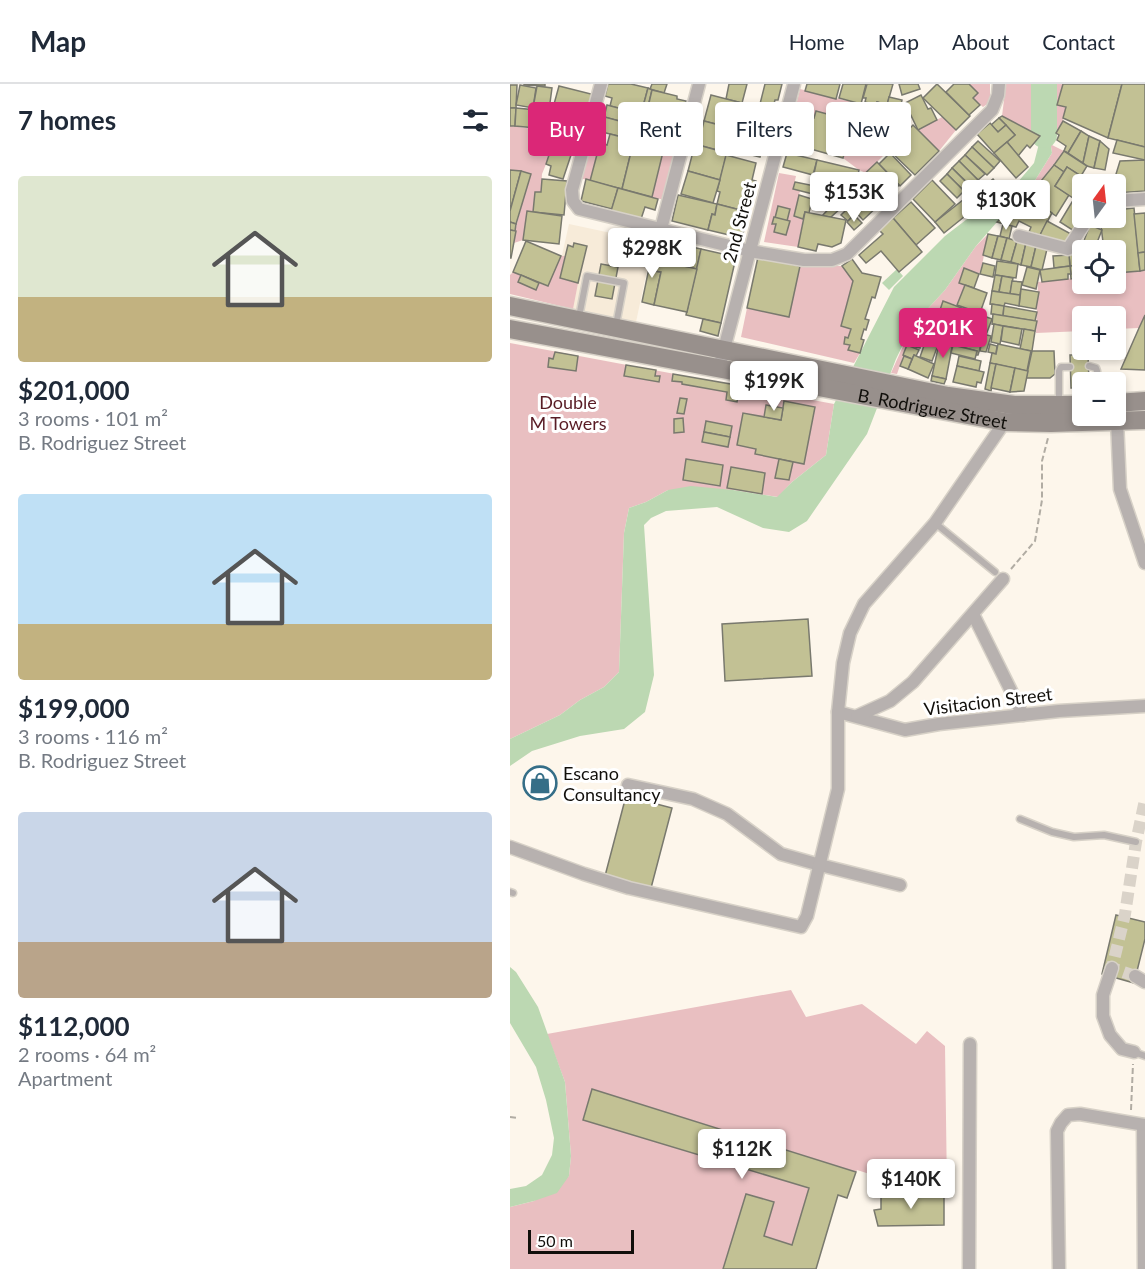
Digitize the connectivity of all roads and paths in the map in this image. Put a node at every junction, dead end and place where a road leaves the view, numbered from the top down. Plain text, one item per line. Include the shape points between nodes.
1 (601, 84) edge
2 (699, 84) edge
3 (794, 84) edge
4 (999, 84) edge
5 (1145, 199) edge
6 (1126, 200) edge
7 (1082, 228) edge
8 (661, 229) junction
9 (1019, 236) dead end
10 (750, 251) junction
11 (510, 306) edge
12 (579, 321) junction
13 (615, 328) junction
14 (510, 329) edge
15 (724, 350) junction
16 (1089, 366) dead end
17 (1070, 367) dead end
18 (719, 368) junction
19 (1097, 372) edge
20 (821, 379) junction
21 (899, 395) junction
22 (1145, 401) edge
23 (1014, 405) junction
24 (1072, 405) edge
25 (1059, 406) junction
26 (1126, 408) edge
27 (1126, 415) edge
28 (1072, 420) edge
29 (1145, 420) edge
30 (1005, 422) junction
31 (1051, 423) junction
32 (1118, 426) edge
33 (935, 523) junction
34 (1145, 563) edge
35 (999, 576) junction
36 (973, 614) junction
37 (1145, 706) edge
38 (838, 712) junction
39 (1023, 715) junction
40 (857, 716) junction
41 (628, 785) dead end
42 (1020, 819) dead end
43 (1136, 842) dead end
44 (510, 847) edge
45 (820, 866) junction
46 (900, 885) dead end
47 (1112, 968) dead end
48 (970, 1044) dead end
49 (1139, 1054) edge
50 (510, 1117) edge
51 (518, 1118) dead end
52 (1130, 1122) junction
53 (1144, 1125) edge
54 (969, 1269) edge
55 (1059, 1269) edge
56 (1144, 1269) edge

1 - 8 street via 572,190 573,201 579,209
2 - 8 street
3 - 10 street, 2nd Street
4 - 10 street via 992,110 847,254 832,260 804,260
5 - 6 street
7 - 9 street via 1068,249
8 - 10 street
10 - 15 street, 2nd Street
11 - 12 main road, B. Rodriguez Street
12 - 13 main road, B. Rodriguez Street
12 - 13 lane via 587,276 624,283
13 - 15 main road, B. Rodriguez Street
14 - 18 main road, B. Rodriguez Street
15 - 18 street, 2nd Street
15 - 20 main road, B. Rodriguez Street
16 - 19 lane
17 - 25 lane via 1059,370
18 - 20 main road, B. Rodriguez Street
20 - 21 main road, B. Rodriguez Street
21 - 23 main road, B. Rodriguez Street
21 - 30 main road, B. Rodriguez Street
22 - 26 main road, B. Rodriguez Street
23 - 25 main road, B. Rodriguez Street
23 - 30 street
24 - 25 main road, B. Rodriguez Street
27 - 29 main road, B. Rodriguez Street
28 - 31 main road, B. Rodriguez Street
30 - 31 main road, B. Rodriguez Street
30 - 33 street
31 - 35 path via 1042,461 1042,500 1035,541
32 - 34 street via 1120,489
33 - 35 lane
33 - 38 street via 864,604 850,633
35 - 36 street
36 - 39 street
36 - 40 street via 913,682 890,701
37 - 39 street, Visitacion Street
38 - 40 street, Visitacion Street
38 - 45 street via 838,789
39 - 40 street, Visitacion Street via 905,730
41 - 45 street via 693,799 727,814 781,854
42 - 43 lane via 1074,837 1104,835
44 - 45 street via 629,888 801,927
45 - 46 street
47 - 49 street via 1102,995 1103,1016 1110,1035 1122,1048
48 - 54 street
49 - 52 path
50 - 51 path
52 - 53 street
52 - 55 street via 1068,1115 1057,1131
53 - 56 street

